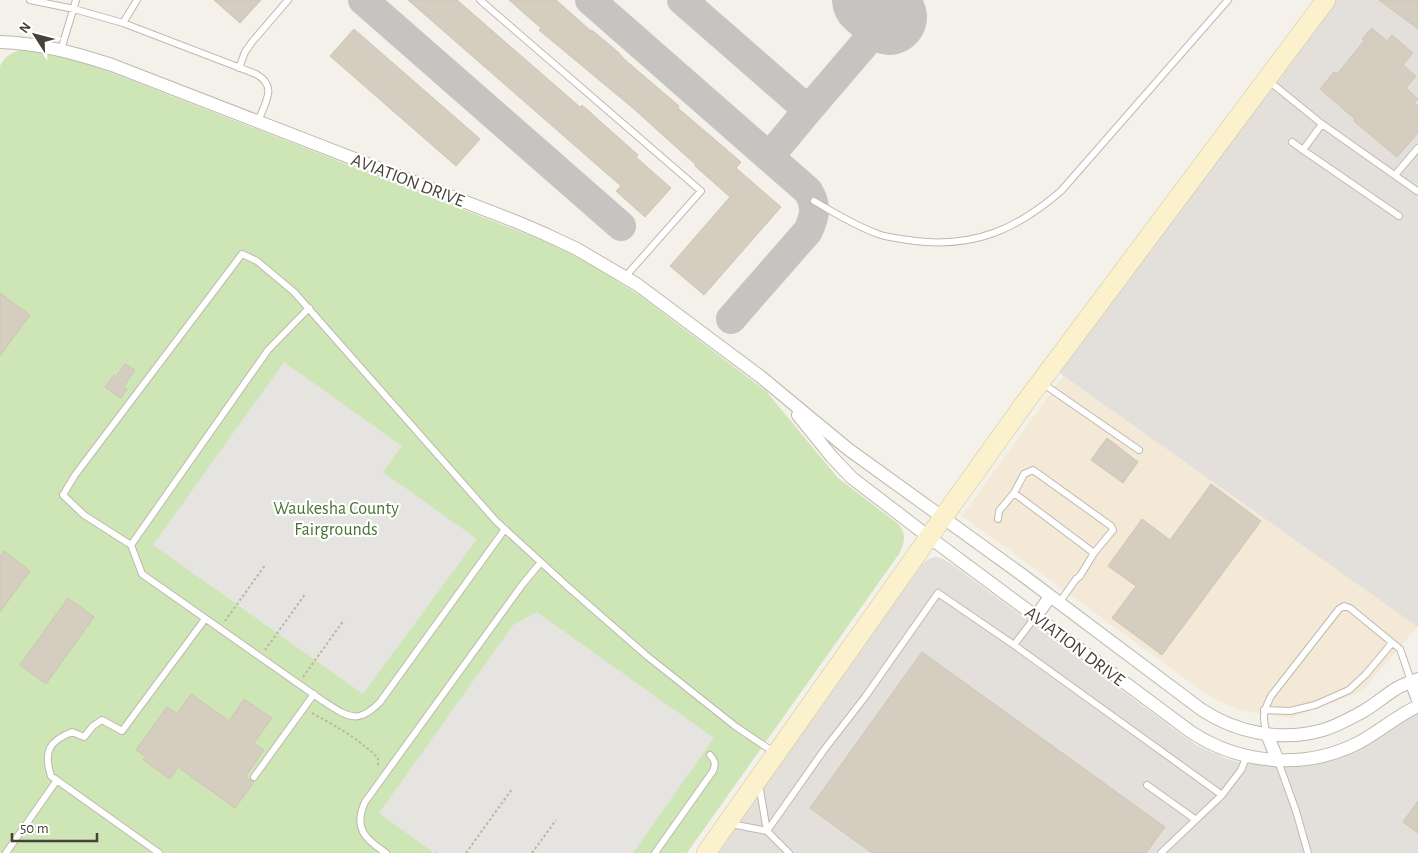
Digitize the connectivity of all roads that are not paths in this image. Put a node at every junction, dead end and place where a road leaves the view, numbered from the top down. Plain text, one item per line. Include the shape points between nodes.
1 (30, 0) edge
2 (76, 0) edge
3 (137, 0) edge
4 (288, 0) edge
5 (480, 0) edge
6 (1228, 0) edge
7 (1326, 0) edge
8 (74, 9) junction
9 (123, 24) junction
10 (0, 42) edge
11 (61, 50) junction
12 (239, 68) junction
13 (1267, 78) junction
14 (258, 122) junction
15 (1322, 124) junction
16 (1292, 142) dead end
17 (1418, 148) edge
18 (1303, 150) junction
19 (1395, 175) junction
20 (1417, 190) edge
21 (814, 200) dead end
22 (1399, 216) dead end
23 (625, 277) junction
24 (309, 308) junction
25 (1041, 382) junction
26 (780, 393) junction
27 (1139, 450) dead end
28 (1014, 493) junction
29 (943, 518) junction
30 (998, 519) dead end
31 (505, 529) junction
32 (929, 537) junction
33 (131, 545) junction
34 (1094, 553) junction
35 (542, 562) junction
36 (1054, 600) junction
37 (1036, 616) junction
38 (205, 619) junction
39 (1392, 642) junction
40 (1014, 645) junction
41 (1415, 680) edge
42 (314, 694) junction
43 (1418, 700) edge
44 (1418, 706) edge
45 (1264, 710) junction
46 (1267, 734) junction
47 (776, 754) junction
48 (710, 755) dead end
49 (1247, 756) junction
50 (1278, 760) junction
51 (254, 777) dead end
52 (758, 779) junction
53 (57, 780) junction
54 (1147, 785) dead end
55 (1222, 795) junction
56 (1196, 820) junction
57 (727, 823) junction
58 (767, 832) junction
59 (6, 853) edge
60 (159, 853) edge
61 (386, 853) edge
62 (655, 853) edge
63 (706, 853) edge
64 (788, 853) edge
65 (1161, 853) edge
66 (1308, 853) edge

1 - 8 lane
2 - 8 lane
3 - 9 lane
4 - 12 lane via 252,42
5 - 23 lane via 701,191
6 - 21 lane via 1061,191 1024,219 992,234 966,241 934,243 880,235 848,221
7 - 13 street
8 - 9 lane
8 - 11 lane
9 - 12 lane
10 - 11 street, AVIATION DRIVE
11 - 14 street, AVIATION DRIVE
12 - 14 lane via 262,77 268,87 269,93
13 - 15 lane
13 - 25 street
14 - 23 street, AVIATION DRIVE via 545,234
15 - 18 lane
15 - 19 lane
16 - 18 lane
17 - 19 lane
18 - 22 lane
19 - 20 lane
23 - 26 street, AVIATION DRIVE
24 - 31 lane
24 - 33 lane via 268,350
24 - 33 lane via 258,261 242,254 75,475 63,494 84,515
25 - 27 lane
25 - 29 street
26 - 29 street, AVIATION DRIVE via 848,449
26 - 32 street, AVIATION DRIVE via 852,478
28 - 30 lane via 999,511
28 - 34 lane
28 - 34 lane via 1024,474 1033,470 1111,526 1113,530
29 - 32 street
29 - 36 street, AVIATION DRIVE
31 - 35 lane
31 - 42 lane via 371,711 362,716 344,714
32 - 37 street, AVIATION DRIVE
32 - 47 street
33 - 38 lane via 142,574
34 - 36 lane via 1080,576
35 - 47 lane via 647,656 735,726
35 - 61 lane via 365,802 360,823 364,836
36 - 37 street
36 - 46 street, AVIATION DRIVE via 1208,714 1246,730
37 - 40 lane
37 - 49 street, AVIATION DRIVE via 1191,732
38 - 42 lane
38 - 53 lane via 122,731 102,720 84,738 72,732 58,737 48,750 47,763 51,776
39 - 41 lane via 1400,649
39 - 45 lane via 1349,690 1315,705 1290,711
39 - 45 lane via 1344,606 1271,696
40 - 55 lane
40 - 58 lane via 938,593
41 - 43 street
41 - 46 street, AVIATION DRIVE via 1395,689 1364,711 1323,730 1288,736
42 - 51 lane
44 - 50 street, AVIATION DRIVE via 1377,732 1340,750 1299,760
45 - 46 lane
46 - 50 street
47 - 52 street
48 - 62 lane via 714,759 713,771
49 - 50 street, AVIATION DRIVE
49 - 55 lane via 1241,770
50 - 66 lane
52 - 57 street
52 - 58 lane
53 - 59 lane
53 - 60 lane
54 - 56 lane
55 - 56 lane
56 - 65 lane
57 - 58 lane
57 - 63 street
58 - 64 lane

